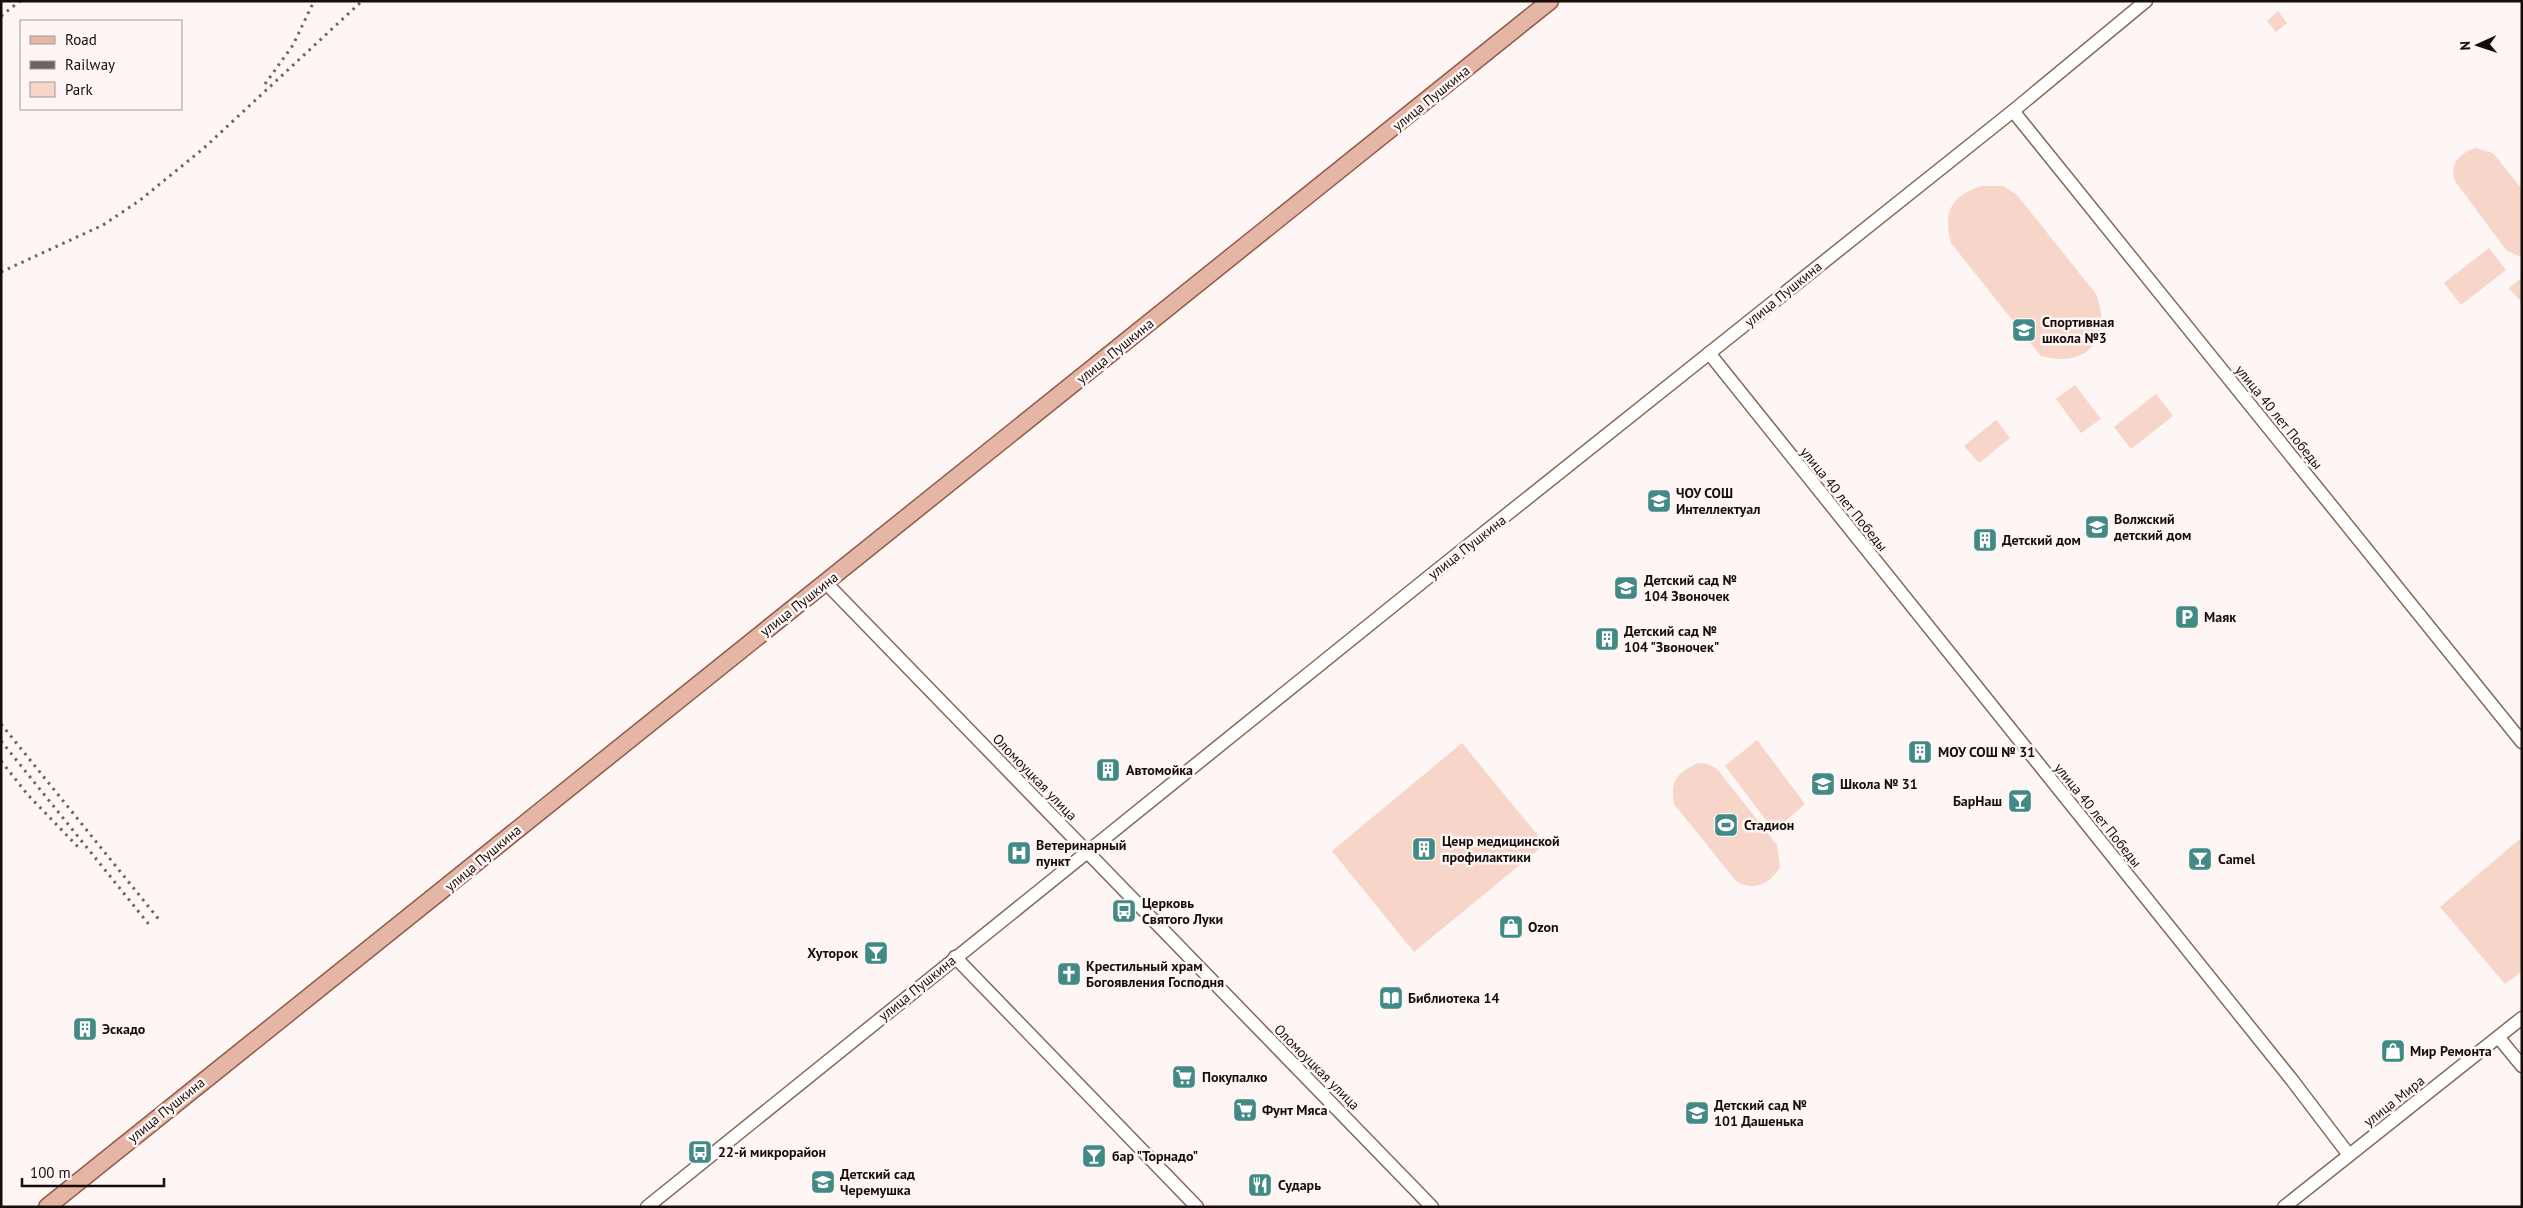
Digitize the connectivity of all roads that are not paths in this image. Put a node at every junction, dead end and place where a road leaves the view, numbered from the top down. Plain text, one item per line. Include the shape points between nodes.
1 (1550, 1) edge
2 (2146, 1) edge
3 (2013, 111) junction
4 (1709, 353) junction
5 (826, 583) junction
6 (2522, 742) edge
7 (1087, 853) junction
8 (955, 957) junction
9 (2522, 1018) edge
10 (2499, 1038) junction
11 (2522, 1066) edge
12 (2349, 1155) junction
13 (47, 1207) edge
14 (647, 1207) edge
15 (1197, 1207) edge
16 (1432, 1207) edge
17 (2284, 1207) edge

1 - 5 main road, улица Пушкина
2 - 3 street, улица Пушкина
3 - 4 street, улица Пушкина
3 - 6 street, улица 40 лет Победы
4 - 7 street, улица Пушкина
4 - 12 street, улица 40 лет Победы
5 - 7 street, Оломоуцкая улица
5 - 13 main road, улица Пушкина
7 - 8 street, улица Пушкина
7 - 16 street, Оломоуцкая улица
8 - 14 street, улица Пушкина
8 - 15 street
9 - 10 street, улица Мира
10 - 11 street
10 - 12 street, улица Мира
12 - 17 street, улица Мира

